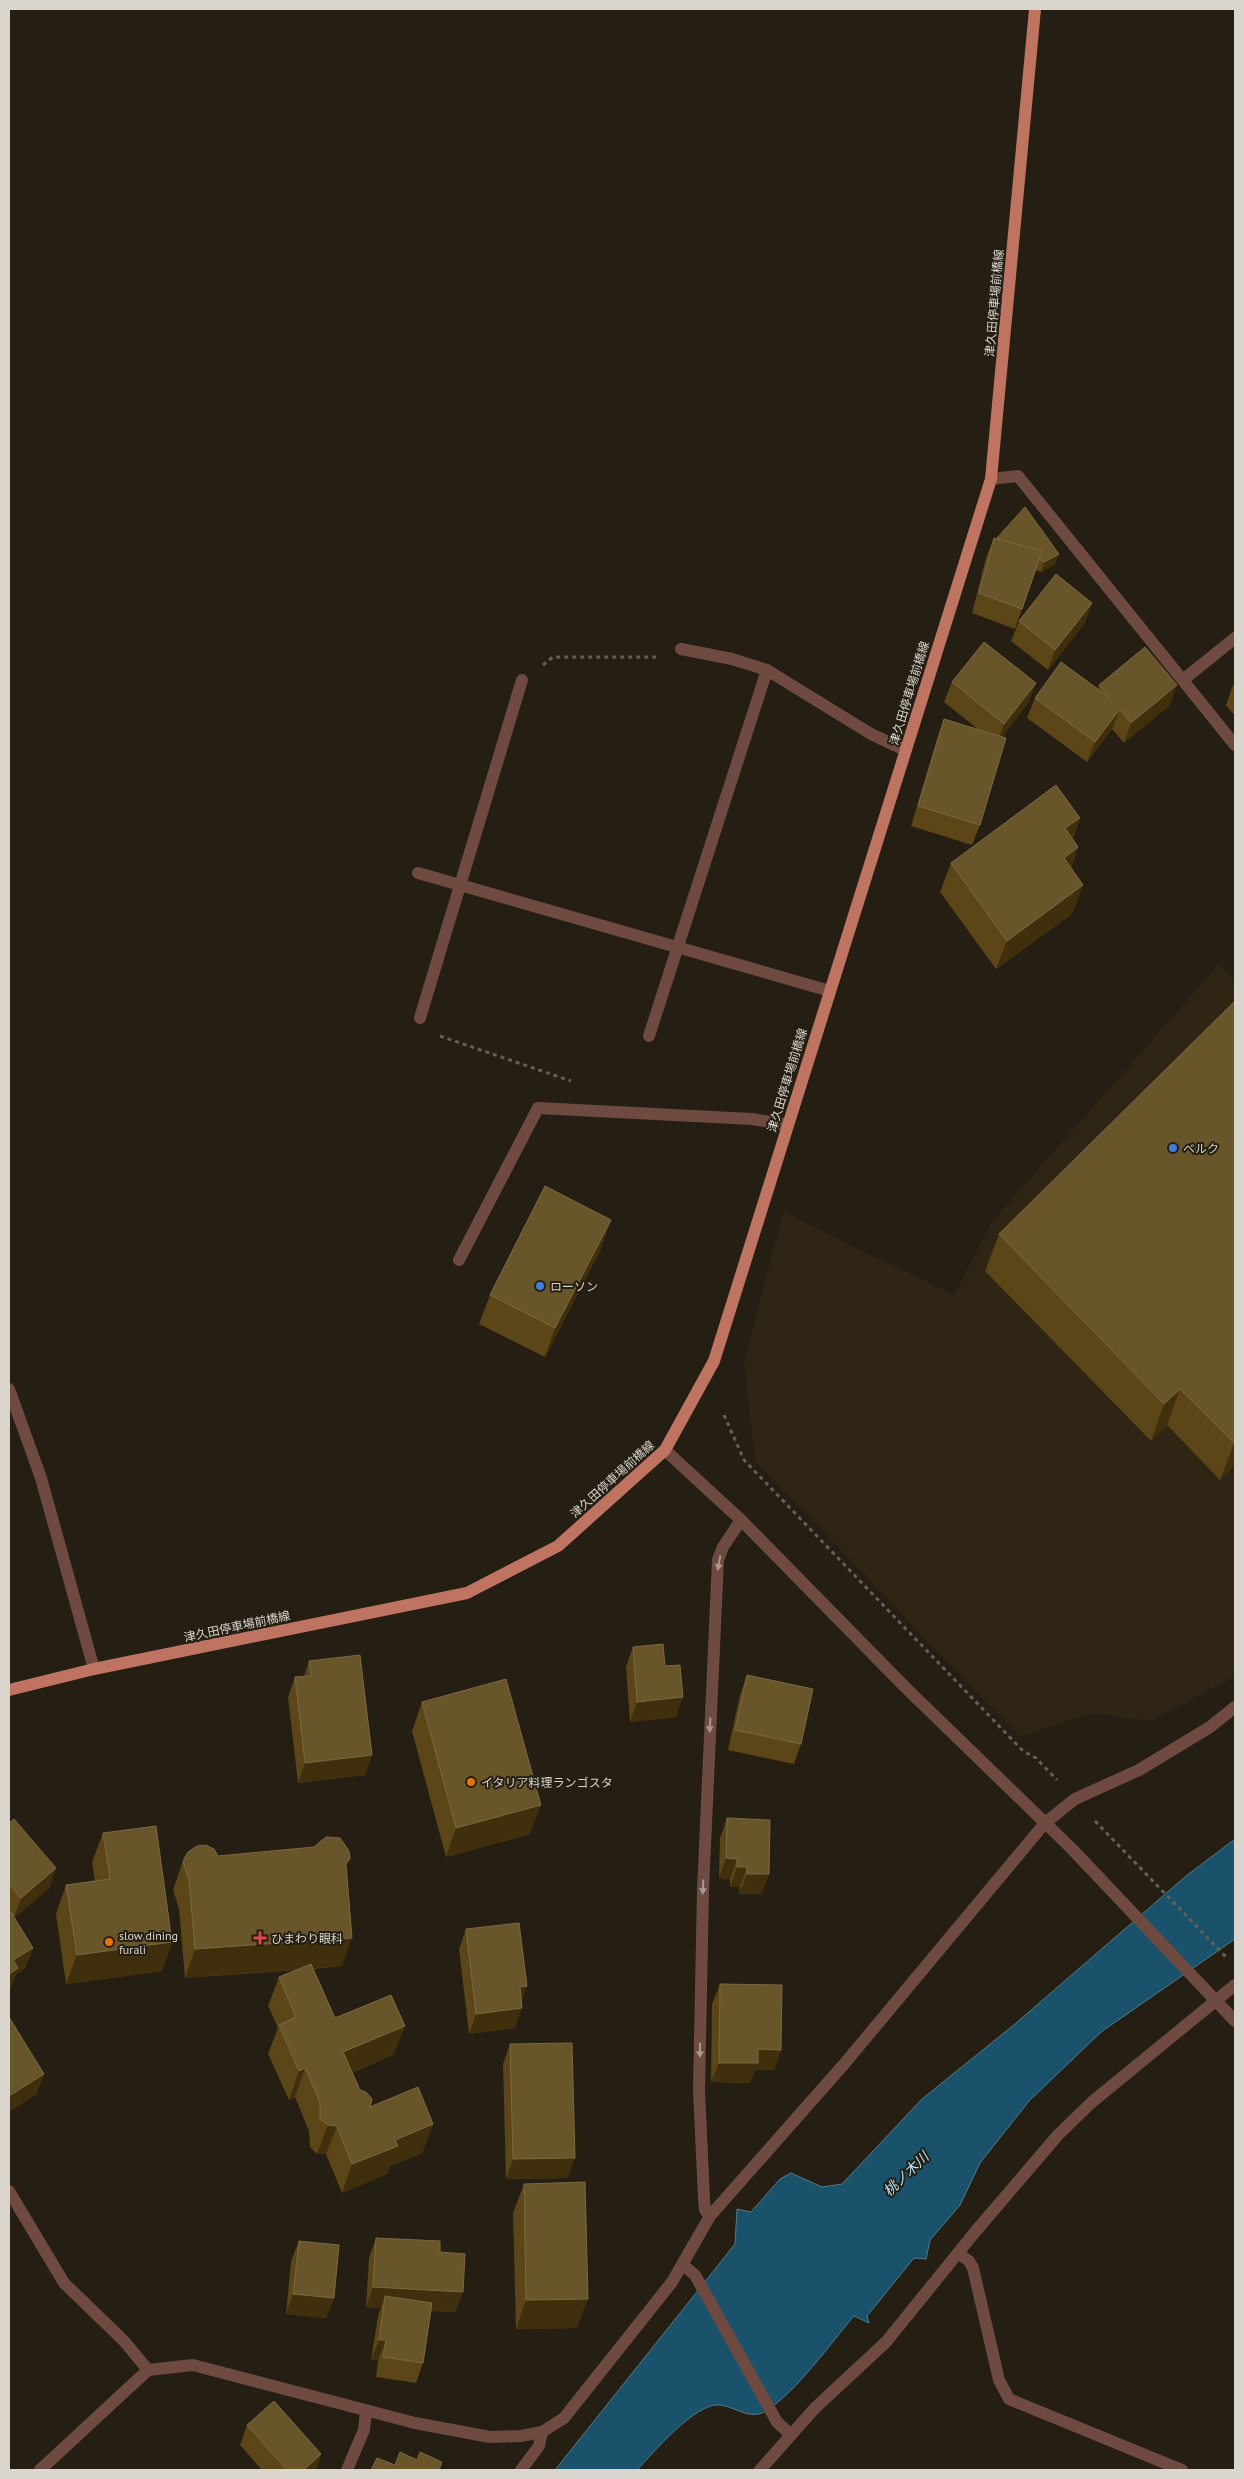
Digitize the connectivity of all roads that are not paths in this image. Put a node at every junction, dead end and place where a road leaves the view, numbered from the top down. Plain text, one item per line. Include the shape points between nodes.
1 (1035, 9) edge
2 (991, 478) junction
3 (1235, 638) edge
4 (681, 649) road end
5 (767, 670) junction
6 (522, 680) road end
7 (1183, 680) junction
8 (1235, 745) edge
9 (905, 750) junction
10 (418, 873) dead end
11 (460, 885) junction
12 (678, 947) junction
13 (830, 990) junction
14 (420, 1018) road end
15 (649, 1036) dead end
16 (788, 1125) junction
17 (459, 1260) dead end
18 (9, 1389) edge
19 (665, 1450) junction
20 (741, 1520) junction
21 (94, 1669) junction
22 (9, 1690) edge
23 (1235, 1707) edge
24 (1045, 1823) junction
25 (1235, 1985) edge
26 (1217, 2000) junction
27 (1235, 2021) edge
28 (9, 2192) edge
29 (710, 2216) junction
30 (958, 2253) junction
31 (683, 2265) junction
32 (148, 2370) junction
33 (366, 2411) junction
34 (542, 2432) junction
35 (791, 2435) junction
36 (40, 2470) edge
37 (346, 2470) edge
38 (521, 2470) edge
39 (760, 2470) edge
40 (1182, 2470) edge

1 - 2 main road, 津久田停車場前橋線
2 - 7 street via 1018,476
2 - 9 main road, 津久田停車場前橋線
3 - 7 street
4 - 5 street
5 - 9 street via 871,734
5 - 12 street
6 - 11 street
7 - 8 street
9 - 13 main road, 津久田停車場前橋線
10 - 11 street
11 - 12 street
11 - 14 street
12 - 13 street
12 - 15 street
13 - 16 main road, 津久田停車場前橋線
16 - 17 street via 752,1119 538,1108
16 - 19 main road, 津久田停車場前橋線 via 714,1361
18 - 21 street via 41,1478
19 - 20 street
19 - 21 main road, 津久田停車場前橋線 via 558,1546 467,1593
20 - 24 street via 906,1688
20 -> 29 street via 718,1560 703,1890 699,2090 704,2199 705,2210
21 - 22 main road, 津久田停車場前橋線
23 - 24 street via 1210,1727 1139,1770 1075,1799
24 - 26 street
24 - 29 street via 844,2063
25 - 26 street
26 - 27 street
26 - 30 street via 1085,2108
28 - 32 street via 64,2283 124,2341
29 - 31 street
30 - 35 street via 882,2348 815,2408
30 - 40 street via 973,2268 999,2380 1010,2399
31 - 34 street via 564,2418
31 - 35 street via 695,2275 777,2422
32 - 33 street via 193,2365
32 - 36 street
33 - 34 street via 490,2437
33 - 37 street via 364,2430
34 - 38 street via 539,2446
35 - 39 street

